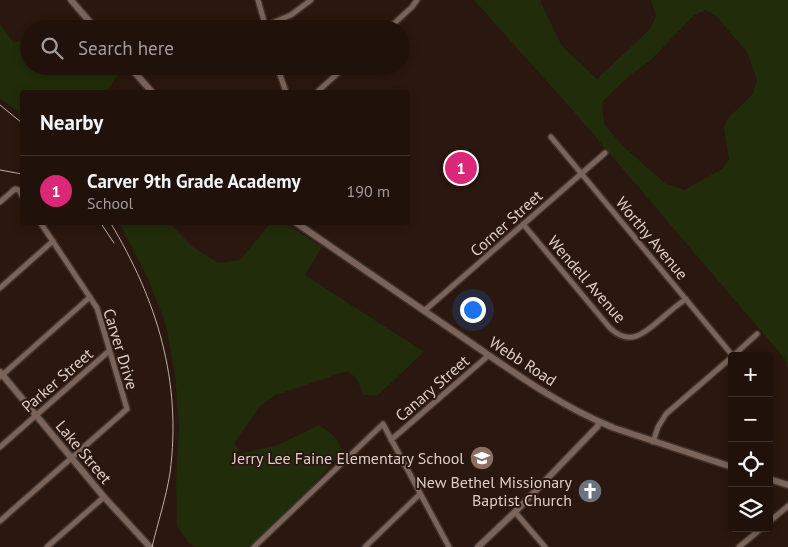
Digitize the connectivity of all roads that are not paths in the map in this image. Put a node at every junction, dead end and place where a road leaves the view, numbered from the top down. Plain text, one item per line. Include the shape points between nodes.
1 (71, 0) edge
2 (258, 0) edge
3 (311, 0) edge
4 (417, 0) edge
5 (88, 20) edge
6 (264, 20) edge
7 (281, 20) edge
8 (398, 20) edge
9 (137, 75) edge
10 (280, 75) edge
11 (336, 75) edge
12 (150, 90) edge
13 (285, 90) edge
14 (319, 90) edge
15 (551, 137) dead end
16 (605, 153) dead end
17 (581, 174) junction
18 (20, 192) edge
19 (0, 202) edge
20 (523, 224) junction
21 (42, 225) edge
22 (299, 225) edge
23 (52, 242) junction
24 (0, 288) edge
25 (90, 297) junction
26 (686, 299) junction
27 (424, 311) junction
28 (757, 334) dead end
29 (109, 351) junction
30 (730, 352) edge
31 (737, 352) edge
32 (489, 355) junction
33 (728, 360) edge
34 (1, 375) edge
35 (36, 415) junction
36 (600, 422) junction
37 (391, 440) junction
38 (653, 442) junction
39 (0, 447) edge
40 (71, 458) junction
41 (728, 466) edge
42 (773, 480) edge
43 (788, 485) edge
44 (420, 494) junction
45 (104, 497) junction
46 (788, 506) edge
47 (516, 512) junction
48 (773, 519) edge
49 (0, 521) edge
50 (757, 532) edge
51 (47, 547) edge
52 (150, 547) edge
53 (254, 547) edge
54 (365, 547) edge
55 (449, 547) edge
56 (478, 547) edge
57 (545, 547) edge
58 (739, 547) edge

1 - 5 street
2 - 6 street
3 - 7 street
4 - 8 street
9 - 12 street
10 - 13 street
11 - 14 street
15 - 17 street, Worthy Avenue
16 - 17 street, Corner Street
17 - 20 street, Corner Street
17 - 26 street, Worthy Avenue
18 - 19 street via 13,190
20 - 26 street, Wendell Avenue via 610,328 620,335 643,334
20 - 27 street, Corner Street
21 - 23 street, Carver Drive
22 - 27 street, Webb Road
23 - 24 street
23 - 25 street, Carver Drive
25 - 29 street, Carver Drive via 97,308
25 - 34 street
26 - 30 street, Worthy Avenue
27 - 32 street, Webb Road
28 - 31 street
29 - 35 street, Parker Street
29 - 40 street, Carver Drive via 126,409
32 - 36 street, Webb Road via 551,396
32 - 37 street, Canary Street
33 - 38 street via 666,414
34 - 35 street, Lake Street
35 - 39 street, Parker Street
35 - 40 street, Lake Street
36 - 38 street, Webb Road
36 - 47 street
37 - 44 street
37 - 53 street, Canary Street via 383,424
38 - 41 street, Webb Road
40 - 45 street, Lake Street
40 - 49 street
42 - 43 street
44 - 54 street
44 - 55 street
45 - 51 street
45 - 52 street, Lake Street
46 - 48 street
47 - 56 street
47 - 57 street
50 - 58 street

